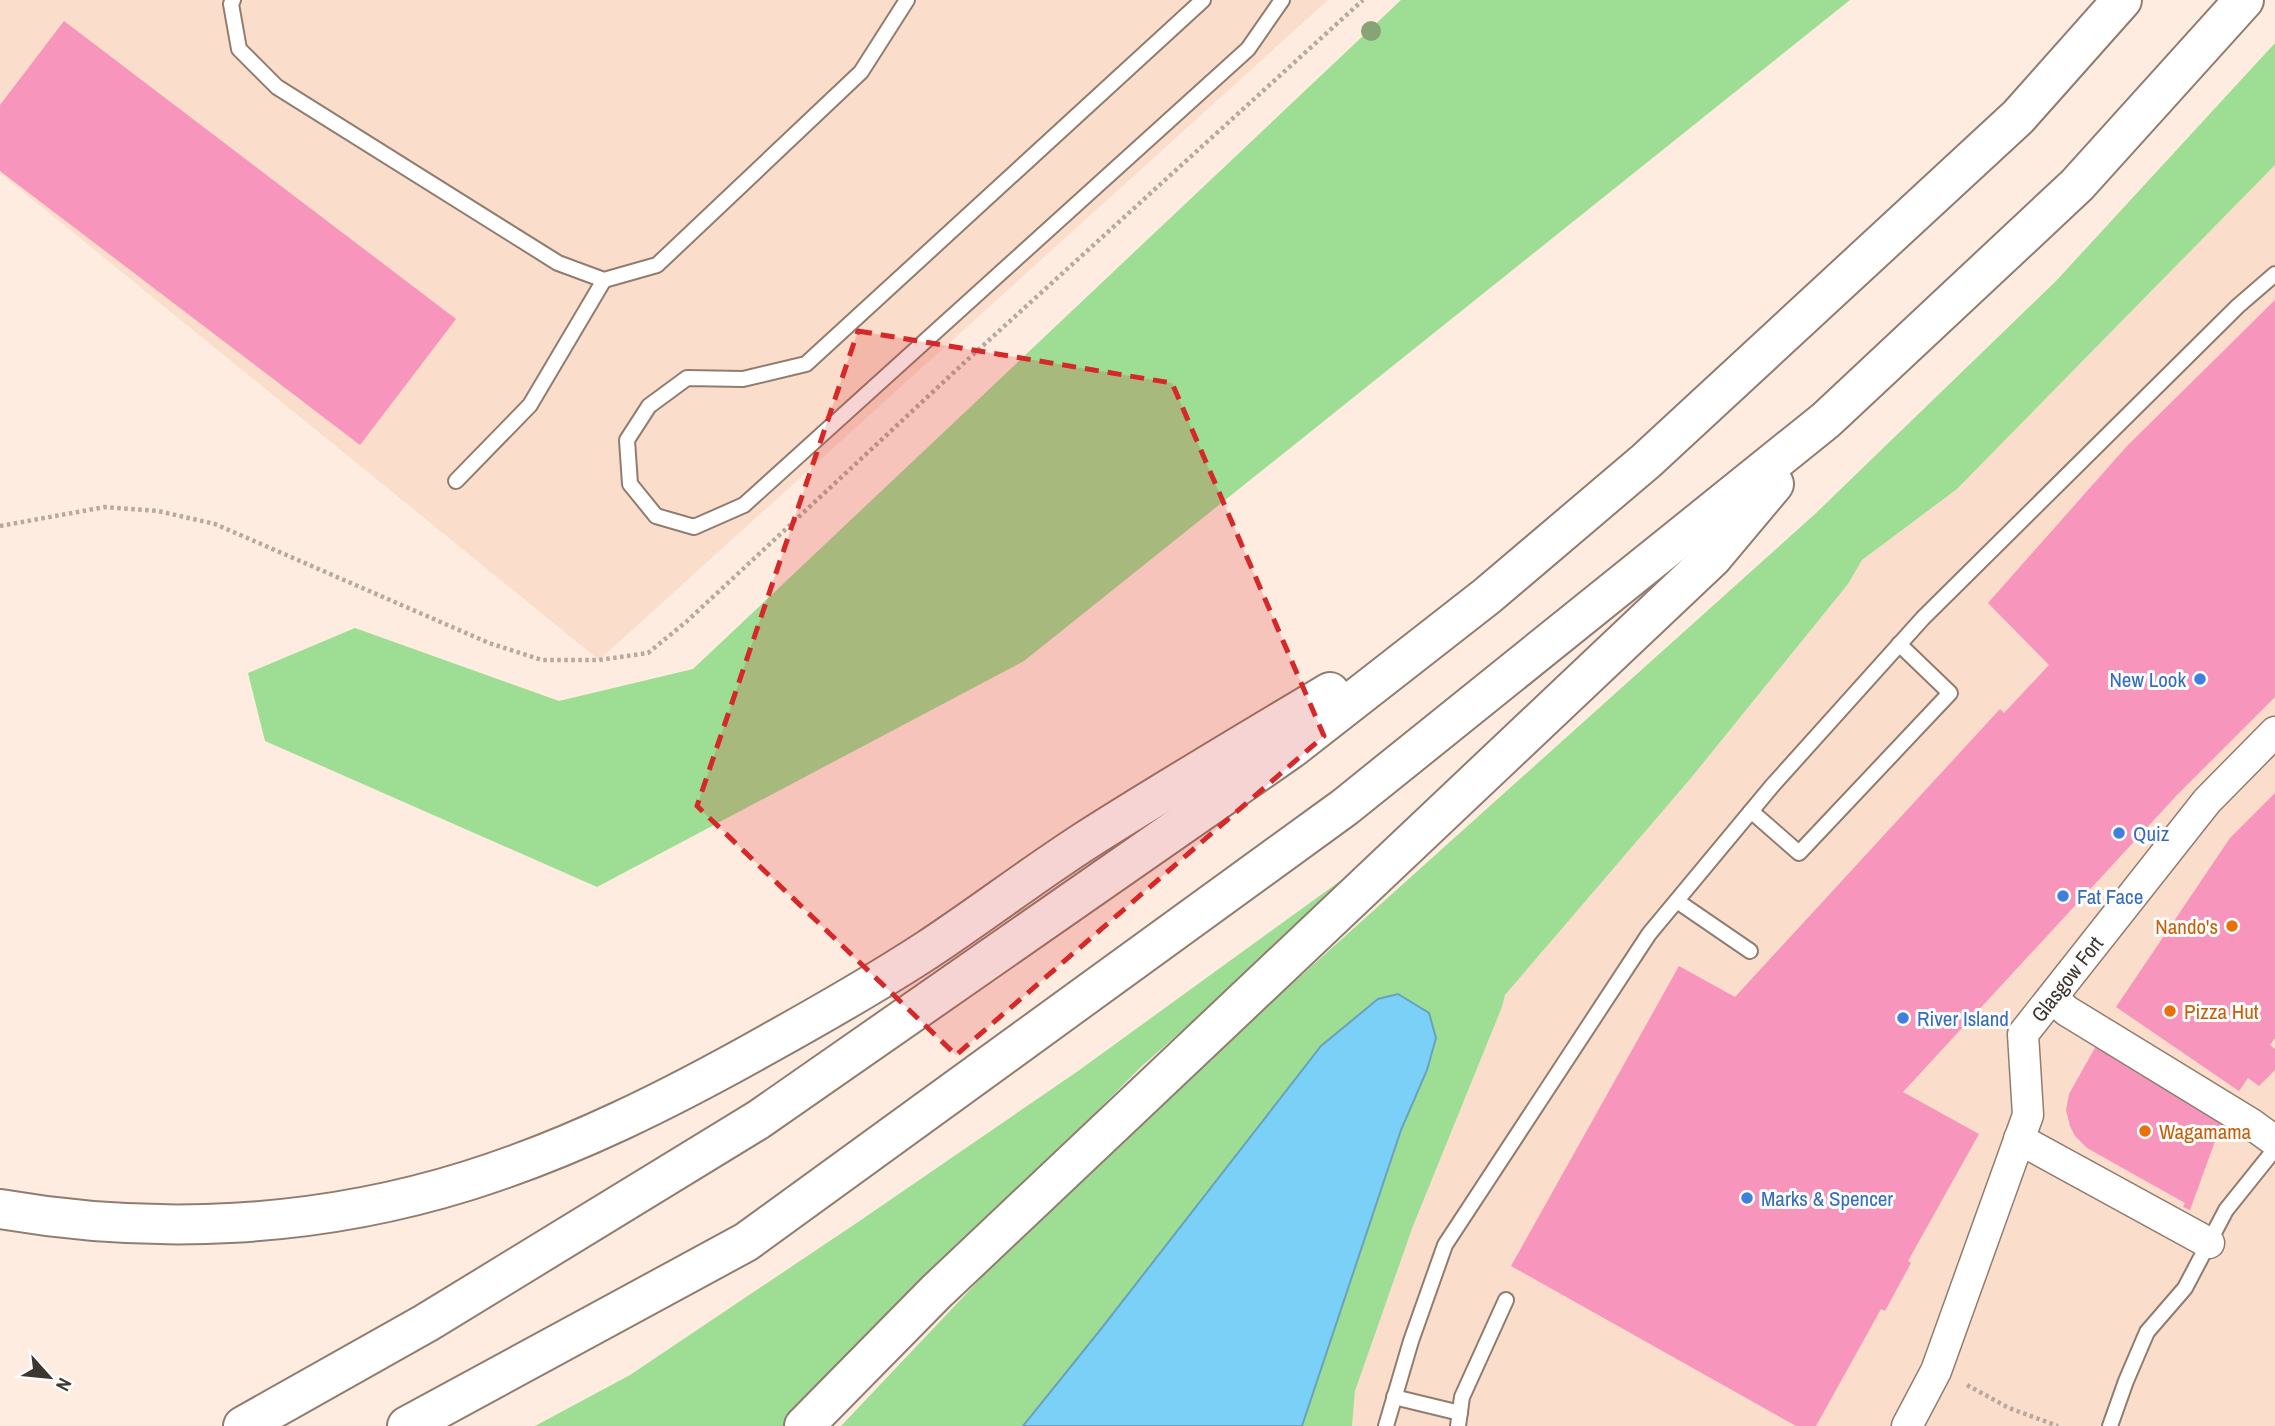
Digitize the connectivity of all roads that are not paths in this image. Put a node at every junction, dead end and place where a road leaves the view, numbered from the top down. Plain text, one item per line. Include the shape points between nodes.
1 (233, 0) edge
2 (907, 0) edge
3 (1203, 0) edge
4 (1282, 0) edge
5 (2122, 0) edge
6 (2244, 0) edge
7 (2275, 274) edge
8 (604, 280) junction
9 (1826, 420) junction
10 (456, 481) dead end
11 (1487, 596) junction
12 (1899, 644) junction
13 (2275, 732) edge
14 (1751, 811) junction
15 (1676, 901) junction
16 (1750, 951) dead end
17 (2052, 998) junction
18 (2020, 1139) junction
19 (2275, 1141) edge
20 (2275, 1149) edge
21 (0, 1209) edge
22 (2209, 1244) junction
23 (1506, 1300) dead end
24 (1394, 1397) junction
25 (1459, 1419) edge
26 (243, 1426) edge
27 (407, 1426) edge
28 (804, 1426) edge
29 (1386, 1426) edge
30 (1907, 1426) edge
31 (2110, 1426) edge

1 - 8 lane via 239,49 277,87 558,263
2 - 8 lane via 861,72 657,265
3 - 4 lane via 806,364 743,379 687,378 649,406 627,440 630,484 656,516 694,527 744,505 1248,49
5 - 11 highway via 2018,117 1646,461
6 - 9 highway via 2077,185
7 - 12 lane
8 - 10 lane via 530,405
9 - 27 highway via 1345,807 746,1242
9 - 28 highway via 1712,558 936,1292
11 - 21 highway via 1083,842 926,950 820,1015 671,1097 554,1150 466,1181 292,1219 188,1226 90,1222
11 - 26 highway via 1291,749 758,1120 426,1323
12 - 14 lane
12 - 14 lane via 1950,693 1799,853
13 - 17 street, Glasgow Fort via 2207,801
14 - 15 lane
15 - 16 lane
15 - 24 lane via 1649,934 1445,1245
17 - 18 street, Glasgow Fort via 2023,1034 2028,1115
17 - 19 street
18 - 22 street
18 - 30 street via 1936,1371
20 - 22 lane via 2226,1210
22 - 31 lane via 2185,1288 2147,1332
23 - 25 lane via 1462,1397
24 - 25 lane
24 - 29 lane

